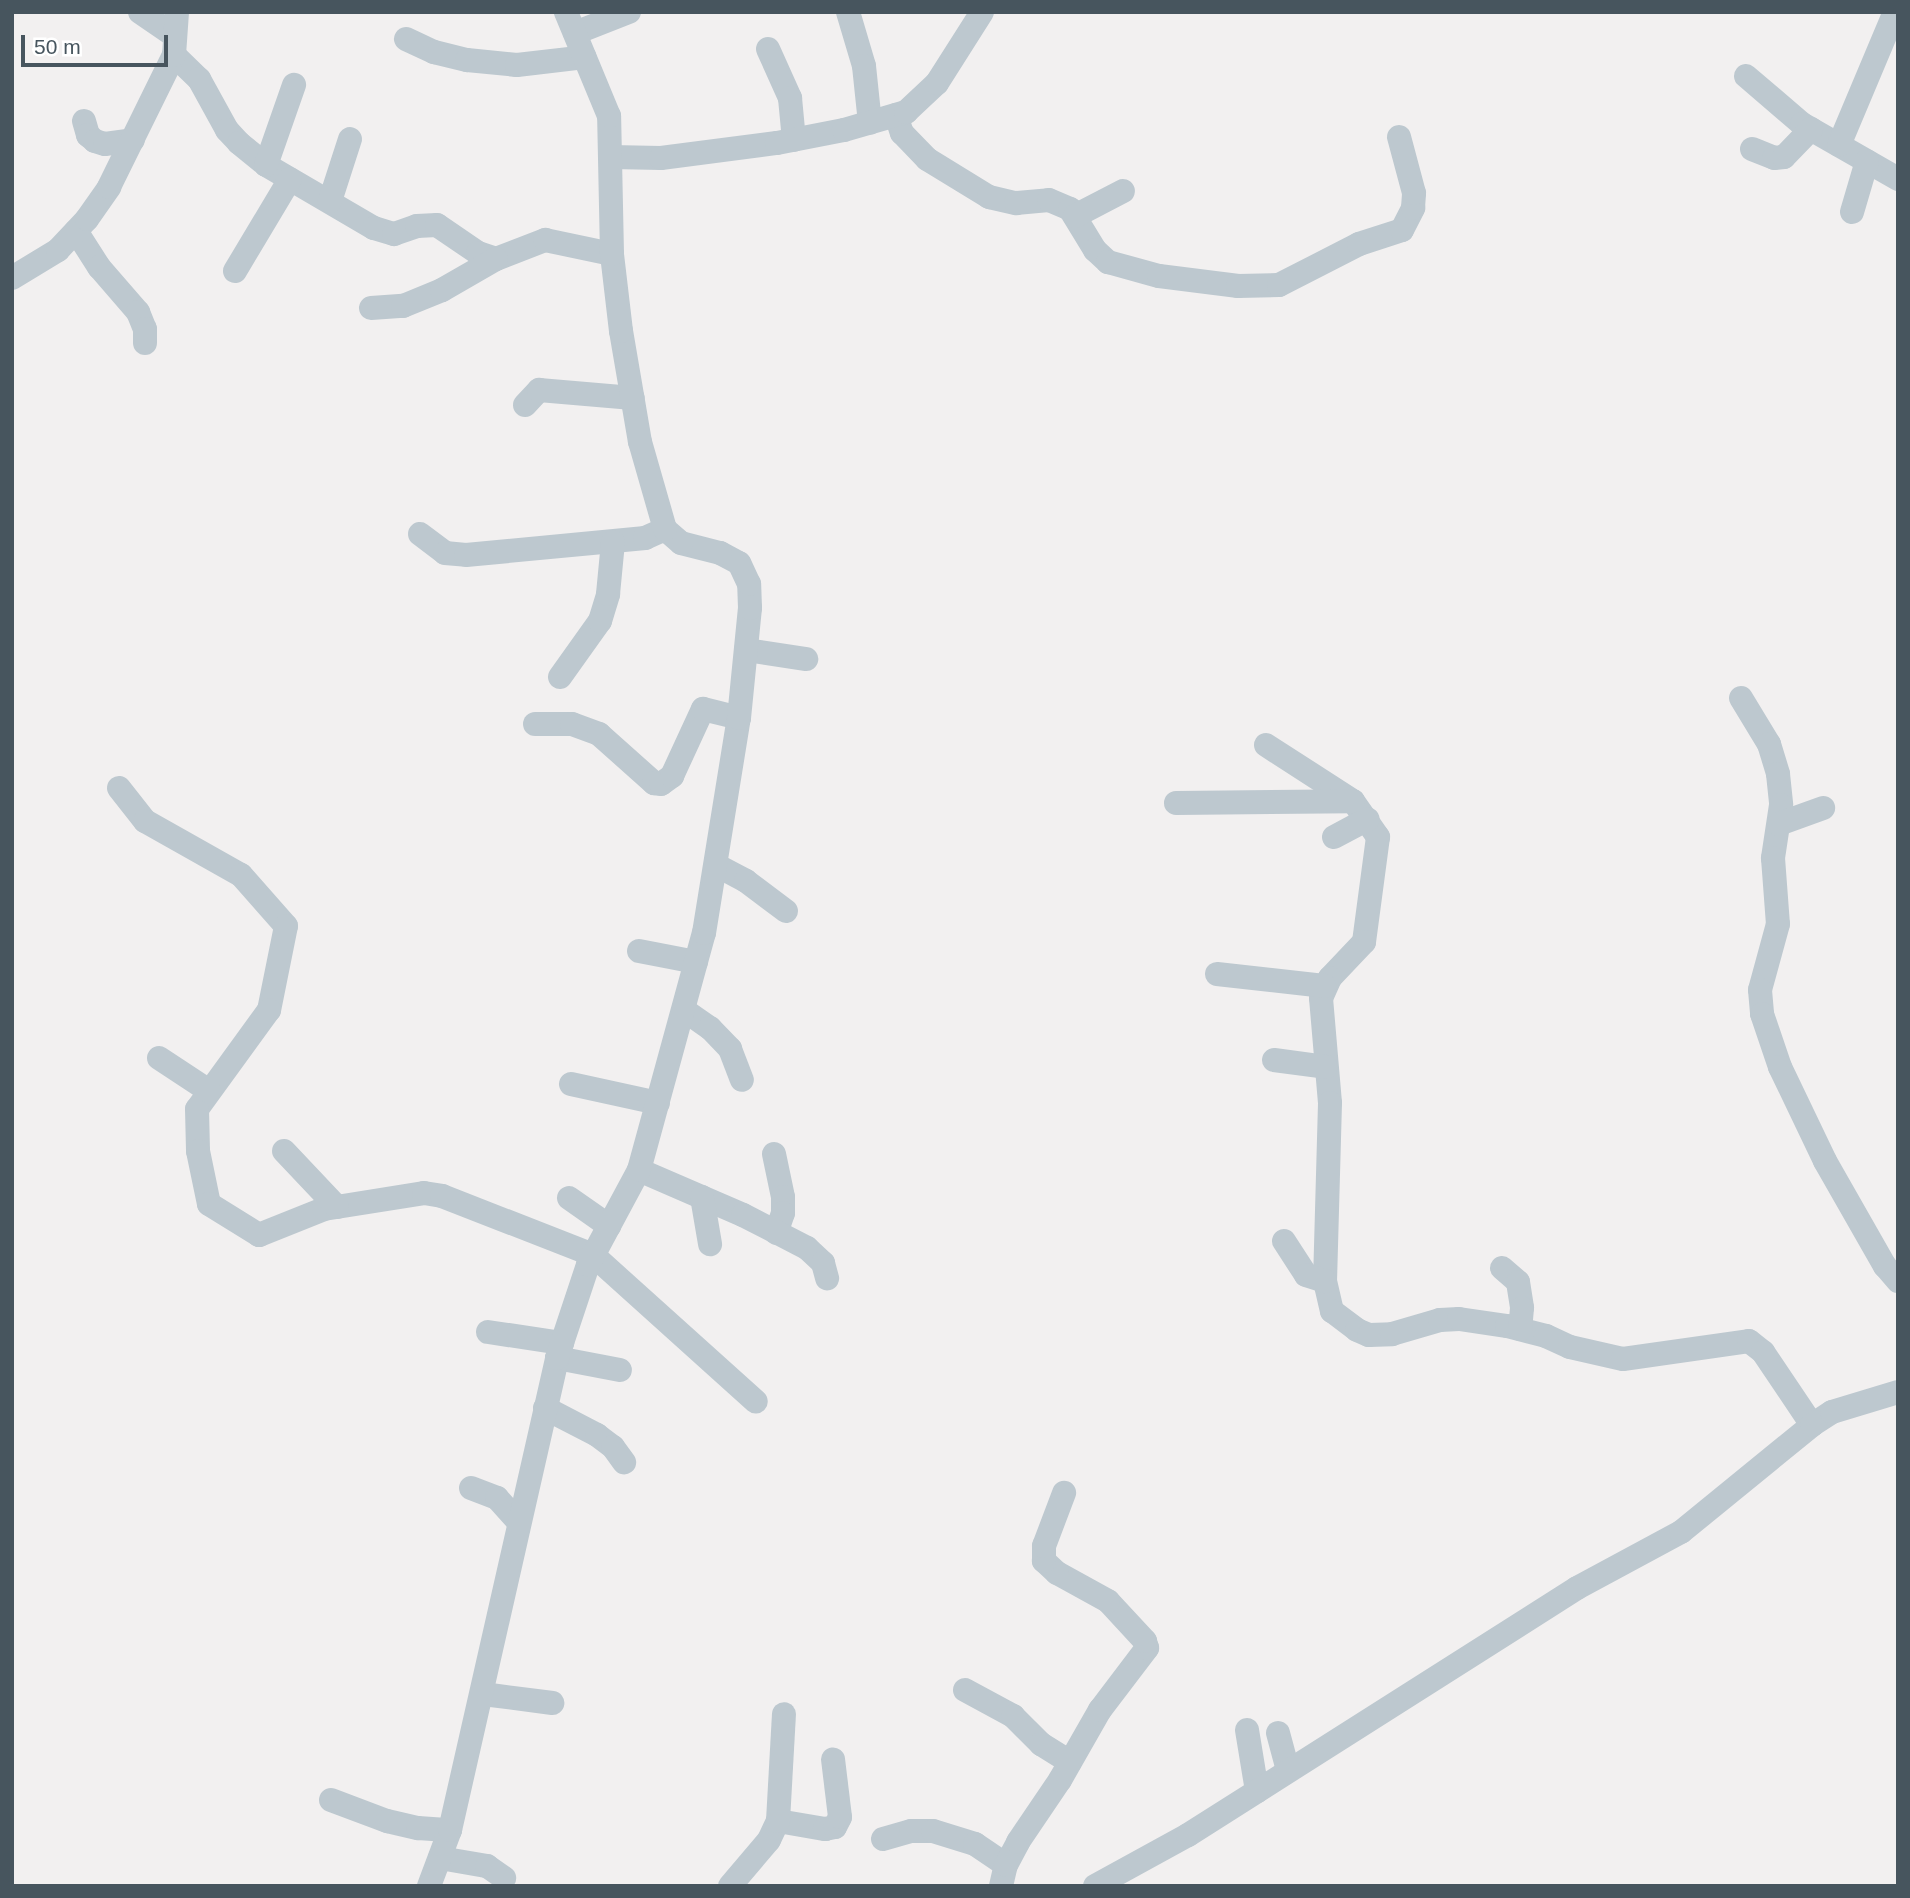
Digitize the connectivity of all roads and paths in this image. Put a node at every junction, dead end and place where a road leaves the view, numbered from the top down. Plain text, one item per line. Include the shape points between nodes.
1 (140, 12) edge
2 (629, 12) edge
3 (848, 12) edge
4 (982, 12) edge
5 (1895, 12) edge
6 (571, 23) edge
7 (175, 35) edge
8 (406, 38) dead end
9 (768, 49) dead end
10 (585, 57) junction
11 (1746, 76) dead end
12 (294, 85) dead end
13 (896, 115) junction
14 (84, 121) dead end
15 (870, 123) junction
16 (1811, 129) junction
17 (1399, 137) dead end
18 (350, 139) dead end
19 (133, 140) junction
20 (794, 140) junction
21 (1839, 145) junction
22 (1752, 149) dead end
23 (611, 157) junction
24 (1867, 161) junction
25 (266, 165) junction
26 (290, 179) junction
27 (1898, 179) edge
28 (1123, 191) dead end
29 (330, 201) junction
30 (1852, 212) dead end
31 (1075, 216) junction
32 (76, 231) junction
33 (612, 254) junction
34 (496, 259) junction
35 (235, 271) dead end
36 (12, 278) edge
37 (371, 308) dead end
38 (145, 343) dead end
39 (633, 398) junction
40 (524, 405) dead end
41 (665, 529) junction
42 (420, 534) dead end
43 (613, 542) junction
44 (746, 650) junction
45 (806, 660) dead end
46 (560, 677) dead end
47 (1741, 698) dead end
48 (739, 718) junction
49 (534, 724) dead end
50 (1266, 745) dead end
51 (119, 788) dead end
52 (1176, 803) dead end
53 (1823, 808) dead end
54 (1360, 810) junction
55 (1779, 824) junction
56 (1334, 838) dead end
57 (716, 864) junction
58 (786, 911) dead end
59 (639, 951) dead end
60 (696, 962) junction
61 (1217, 974) dead end
62 (1324, 986) junction
63 (684, 1010) junction
64 (159, 1058) dead end
65 (1274, 1060) dead end
66 (1326, 1067) junction
67 (742, 1080) dead end
68 (571, 1084) dead end
69 (209, 1091) junction
70 (659, 1103) junction
71 (284, 1151) dead end
72 (775, 1154) dead end
73 (639, 1170) junction
74 (702, 1197) junction
75 (569, 1198) dead end
76 (337, 1207) junction
77 (609, 1226) junction
78 (776, 1233) junction
79 (1284, 1241) dead end
80 (710, 1244) dead end
81 (593, 1255) junction
82 (1502, 1268) dead end
83 (827, 1278) dead end
84 (1898, 1280) edge
85 (1325, 1281) junction
86 (1520, 1329) junction
87 (488, 1332) dead end
88 (559, 1350) junction
89 (620, 1370) dead end
90 (1898, 1392) edge
91 (756, 1402) dead end
92 (545, 1408) junction
93 (1831, 1414) junction
94 (624, 1462) dead end
95 (471, 1488) dead end
96 (1064, 1493) dead end
97 (518, 1521) junction
98 (965, 1690) dead end
99 (483, 1694) junction
100 (552, 1703) dead end
101 (784, 1714) dead end
102 (1247, 1730) dead end
103 (1278, 1733) dead end
104 (833, 1759) dead end
105 (1070, 1762) junction
106 (1288, 1772) junction
107 (1257, 1791) junction
108 (331, 1800) dead end
109 (778, 1821) junction
110 (450, 1830) junction
111 (883, 1839) dead end
112 (440, 1858) junction
113 (1004, 1875) edge
114 (504, 1878) dead end
115 (429, 1886) edge
116 (730, 1886) edge
117 (1095, 1886) edge

1 - 7 street
2 - 6 street
3 - 15 street via 864,66
4 - 13 street via 937,82 914,107
5 - 21 street
6 - 10 street
7 - 19 street
7 - 25 street via 227,130
8 - 10 street via 434,52 504,64 568,62
9 - 20 street via 790,98
10 - 23 street via 609,116
11 - 16 street
12 - 25 street
13 - 15 street
13 - 31 street via 907,141 967,185 1004,202 1060,203
14 - 19 street via 95,141
15 - 20 street
16 - 21 street
16 - 22 street via 1784,157
17 - 31 street via 1414,193 1413,208 1402,230 1359,244 1279,285 1219,286 1108,262 1095,250
18 - 29 street
19 - 32 street via 109,187
20 - 23 street via 704,154
21 - 24 street
23 - 33 street
24 - 27 street
24 - 30 street
25 - 26 street
26 - 29 street
26 - 35 street
28 - 31 street
29 - 34 street via 388,234 438,225 478,253
32 - 36 street via 58,250
32 - 38 street via 99,267 131,300 145,329
33 - 34 street via 545,240
33 - 39 street
34 - 37 street via 403,306
39 - 40 street via 539,390
39 - 41 street via 640,442
41 - 43 street via 645,538
41 - 44 street via 681,543 739,563 749,584
42 - 43 street via 445,553 466,555
43 - 46 street via 608,594 600,621
44 - 45 street
44 - 48 street
47 - 55 street via 1774,760
48 - 49 street via 703,709 672,776 661,784 654,783 599,734 572,724
48 - 57 street
50 - 54 street
51 - 69 street via 145,821 241,875 286,926 269,1010
52 - 54 street
53 - 55 street
54 - 56 street
54 - 62 street via 1378,836 1368,929 1359,950
55 - 84 street via 1773,858 1778,924 1760,990 1762,1014 1780,1067 1825,1160 1885,1266
57 - 58 street
57 - 60 street
59 - 60 street
60 - 63 street
61 - 62 street
62 - 66 street
63 - 67 street via 730,1049
63 - 70 street
64 - 69 street
65 - 66 street
66 - 85 street via 1329,1181
68 - 70 street
69 - 76 street via 197,1109 197,1136 209,1204 259,1235
70 - 73 street
71 - 76 street
72 - 78 street via 783,1197
73 - 74 street
73 - 77 street
74 - 78 street
74 - 80 street
75 - 77 street
76 - 81 street via 432,1194
77 - 81 street
78 - 83 street via 817,1255
79 - 85 street via 1306,1275
81 - 88 street
81 - 91 street
82 - 86 street via 1518,1282
85 - 86 street via 1332,1311 1369,1335 1459,1319
86 - 93 street via 1623,1359 1749,1341
87 - 88 street
88 - 89 street
88 - 92 street
90 - 93 street
92 - 94 street via 597,1434
92 - 97 street
93 - 106 street via 1681,1532 1577,1588
95 - 97 street via 497,1498
96 - 105 street via 1044,1546 1044,1561 1108,1601 1147,1648 1112,1692
97 - 99 street
98 - 105 street via 1013,1716 1041,1744
99 - 100 street
99 - 110 street
101 - 109 street
102 - 107 street
103 - 106 street
104 - 109 street via 840,1817 835,1827
105 - 113 street
106 - 107 street
107 - 117 street
108 - 110 street via 387,1821
109 - 116 street via 769,1840
110 - 112 street
111 - 113 street via 933,1830 975,1844
112 - 114 street via 487,1866
112 - 115 street

